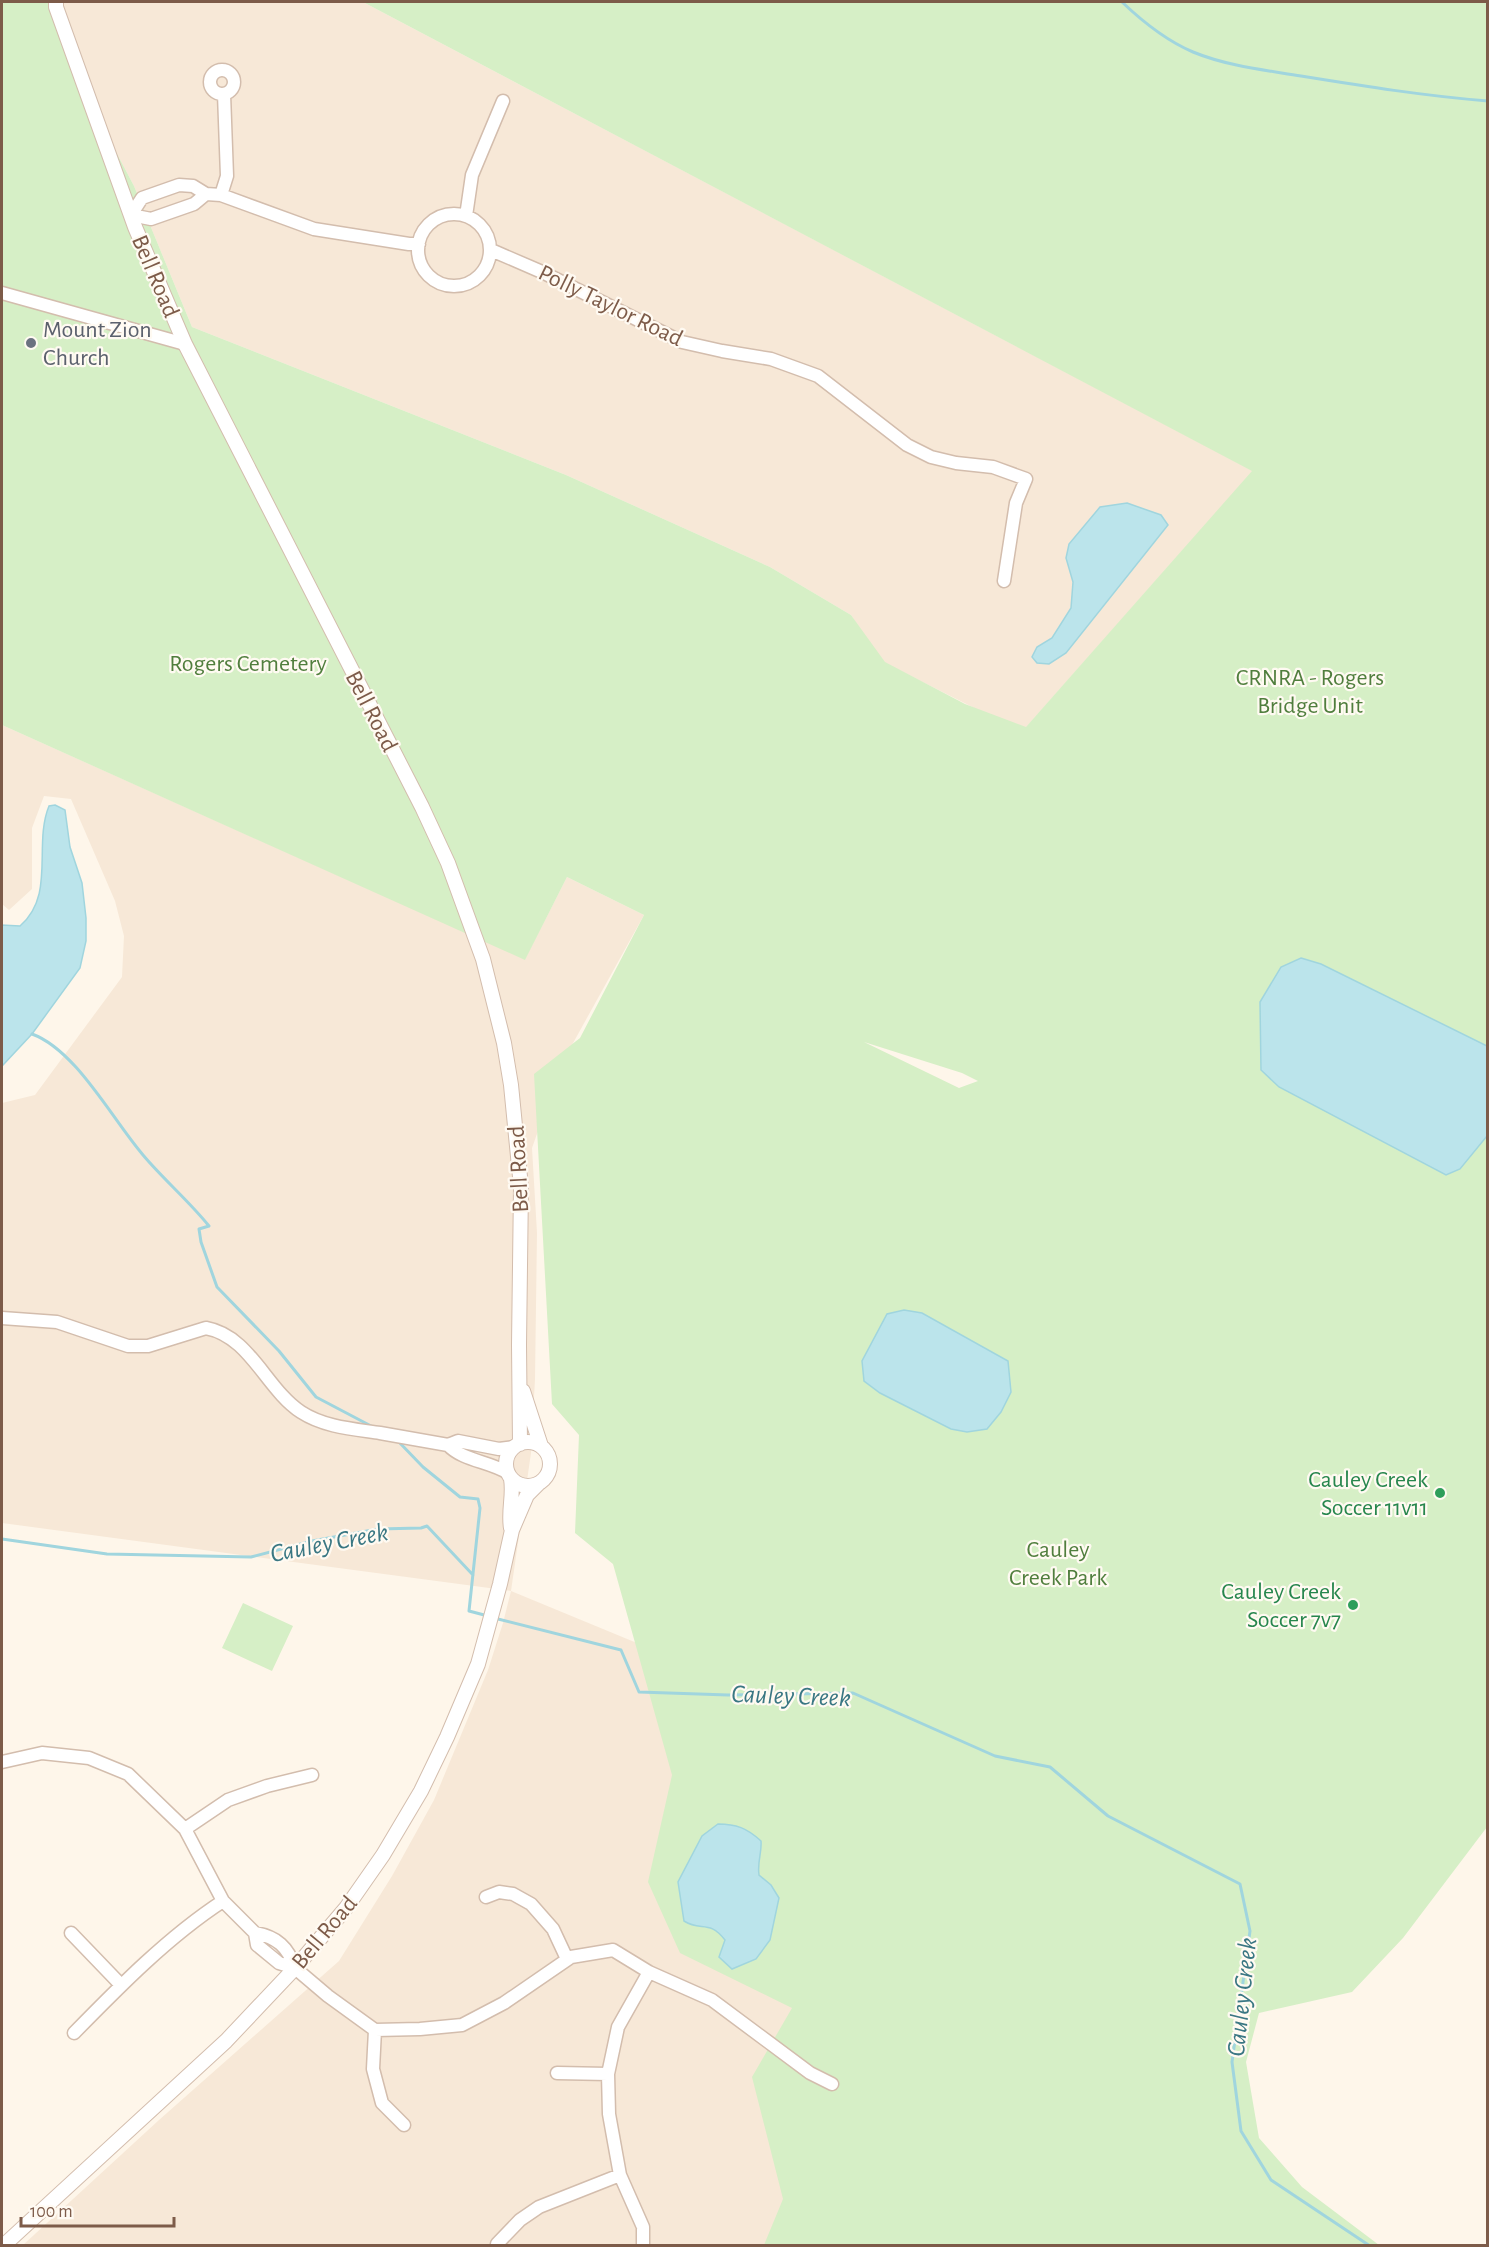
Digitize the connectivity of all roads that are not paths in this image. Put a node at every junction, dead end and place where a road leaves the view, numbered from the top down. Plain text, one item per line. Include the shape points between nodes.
1 (53, 4) edge
2 (224, 94) dead end
3 (503, 101) dead end
4 (168, 189) junction
5 (206, 194) junction
6 (221, 195) junction
7 (174, 209) junction
8 (131, 215) junction
9 (466, 216) junction
10 (419, 244) junction
11 (491, 250) junction
12 (2, 293) edge
13 (185, 344) junction
14 (1004, 581) dead end
15 (2, 1318) edge
16 (521, 1383) junction
17 (448, 1445) junction
18 (517, 1445) junction
19 (541, 1446) junction
20 (509, 1476) junction
21 (538, 1484) junction
22 (512, 1530) junction
23 (2, 1762) edge
24 (312, 1775) dead end
25 (185, 1829) junction
26 (486, 1897) dead end
27 (223, 1900) junction
28 (71, 1933) dead end
29 (567, 1959) junction
30 (295, 1968) junction
31 (649, 1972) junction
32 (121, 1985) junction
33 (375, 2030) junction
34 (74, 2033) dead end
35 (557, 2073) dead end
36 (608, 2074) junction
37 (832, 2084) dead end
38 (404, 2125) dead end
39 (620, 2175) junction
40 (497, 2244) edge
41 (3, 2246) edge
42 (643, 2246) edge

1 - 8 street, Bell Road
2 - 6 street via 227,176
3 - 9 street via 472,174
4 - 5 street via 193,186
4 - 7 street
4 - 8 street via 142,198
5 - 6 street
5 - 7 street via 194,204
6 - 10 street via 314,230
7 - 8 street via 151,219
8 - 13 street, Bell Road
9 - 10 street via 438,216 425,229
9 - 11 street via 485,230
10 - 11 street via 418,257 425,272 432,280 449,286 470,283 480,276
11 - 14 street, Polly Taylor Road via 682,342 771,359 818,376 884,429 931,457 993,467 1026,479 1016,503
12 - 13 street
13 - 16 street, Bell Road via 422,807 448,863 483,959 504,1043 516,1123 521,1188
15 - 17 street via 57,1322 128,1346 148,1346 206,1328 216,1330 229,1336 299,1411 315,1420
16 - 18 street, Bell Road
16 - 19 street, Bell Road
17 - 18 street via 459,1441 499,1449
17 - 20 street via 455,1453 496,1466
18 - 19 street
18 - 20 street, Bell Road via 507,1459
19 - 21 street, Bell Road via 550,1466
20 - 21 street via 524,1486
20 - 22 street, Bell Road via 513,1490
21 - 22 street, Bell Road via 527,1495
22 - 30 street, Bell Road via 478,1664 421,1791 383,1856 346,1908
23 - 25 street via 42,1753 89,1758 128,1774
24 - 25 street via 228,1800
25 - 27 street
26 - 29 street via 499,1892 513,1894 531,1904 552,1927
27 - 30 street via 255,1933 257,1945 279,1963
27 - 32 street
28 - 32 street
29 - 31 street via 613,1950
29 - 33 street via 504,2003 462,2025
30 - 33 street
30 - 41 street, Bell Road via 226,2041
31 - 36 street via 618,2026
31 - 37 street via 712,2000 810,2073
32 - 34 street
33 - 38 street via 373,2069 382,2103
35 - 36 street
36 - 39 street via 609,2114
39 - 40 street via 539,2207
39 - 42 street via 643,2227

